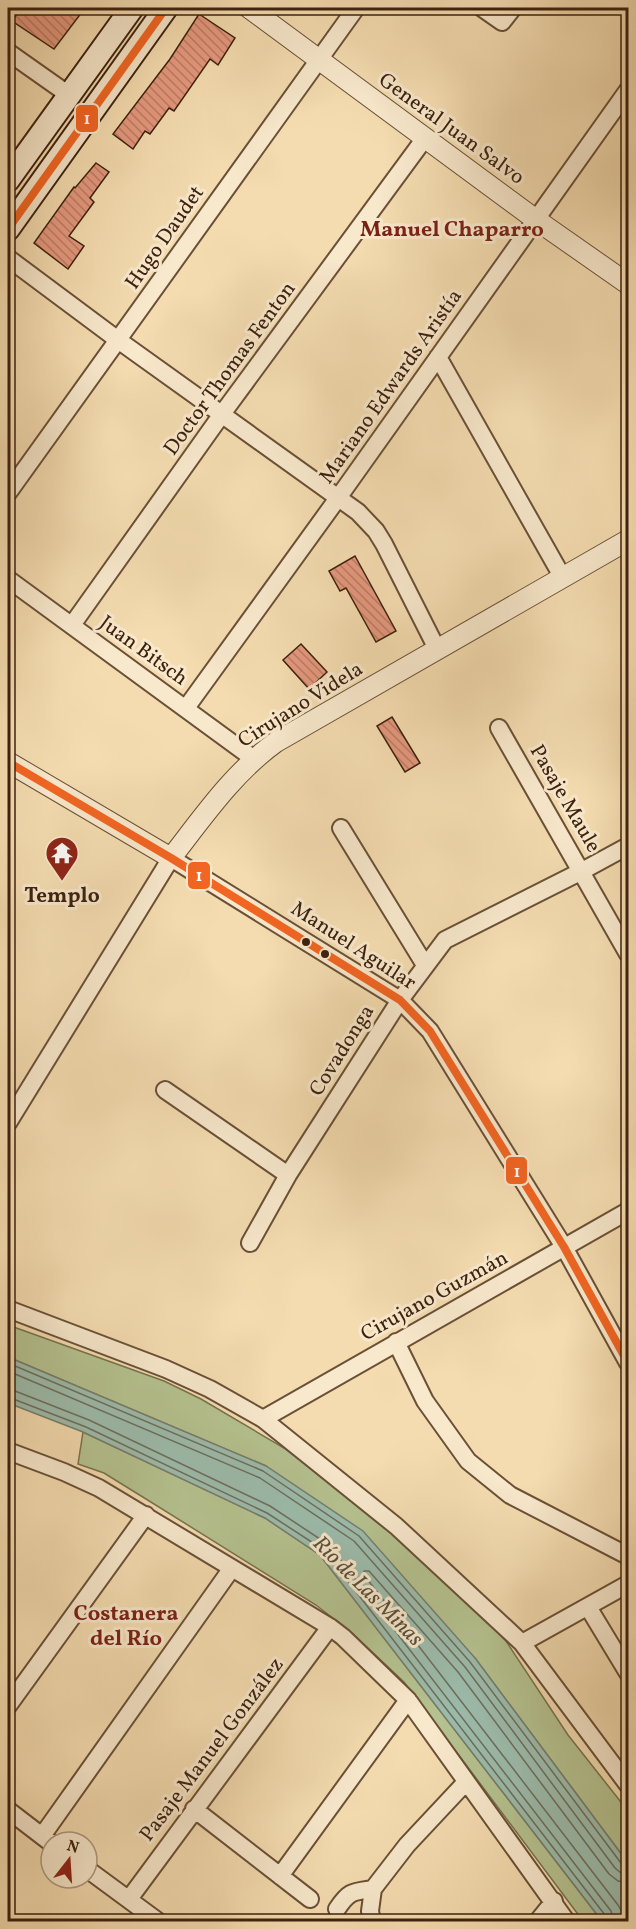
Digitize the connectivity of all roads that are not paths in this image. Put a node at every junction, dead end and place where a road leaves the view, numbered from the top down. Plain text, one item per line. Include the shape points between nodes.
1 (132, 8) edge
2 (166, 8) edge
3 (249, 8) edge
4 (356, 8) edge
5 (482, 8) edge
6 (513, 8) edge
7 (8, 52) edge
8 (318, 59) junction
9 (628, 90) edge
10 (69, 95) junction
11 (425, 138) junction
12 (8, 180) edge
13 (536, 219) junction
14 (8, 229) edge
15 (8, 258) edge
16 (628, 284) edge
17 (118, 340) junction
18 (438, 357) junction
19 (222, 414) junction
20 (8, 493) edge
21 (338, 498) junction
22 (628, 540) edge
23 (563, 578) junction
24 (8, 579) edge
25 (72, 625) junction
26 (437, 649) junction
27 (186, 708) junction
28 (499, 728) dead end
29 (254, 759) junction
30 (8, 762) edge
31 (341, 828) dead end
32 (628, 846) edge
33 (171, 858) junction
34 (582, 871) junction
35 (628, 954) edge
36 (425, 965) junction
37 (399, 1000) junction
38 (165, 1090) dead end
39 (8, 1123) edge
40 (288, 1175) junction
41 (628, 1211) edge
42 (250, 1243) dead end
43 (564, 1247) junction
44 (8, 1309) edge
45 (396, 1342) junction
46 (628, 1363) edge
47 (263, 1419) junction
48 (8, 1451) edge
49 (146, 1515) junction
50 (628, 1556) edge
51 (232, 1568) junction
52 (628, 1584) edge
53 (588, 1607) junction
54 (330, 1627) junction
55 (522, 1643) junction
56 (628, 1673) edge
57 (408, 1700) junction
58 (8, 1706) edge
59 (466, 1782) junction
60 (628, 1785) edge
61 (194, 1809) junction
62 (8, 1810) edge
63 (52, 1830) edge
64 (39, 1834) edge
65 (280, 1876) junction
66 (99, 1878) edge
67 (373, 1889) junction
68 (129, 1899) junction
69 (310, 1899) dead end
70 (554, 1901) junction
71 (337, 1909) dead end
72 (159, 1922) edge
73 (372, 1922) edge
74 (537, 1922) edge
75 (567, 1922) edge

1 - 10 main road
2 - 14 main road
3 - 8 street, General Juan Salvo
4 - 8 street, Hugo Daudet
5 - 6 street via 502,22
7 - 10 street
8 - 11 street, General Juan Salvo
8 - 17 street, Hugo Daudet
9 - 13 street, Mariano Edwards Aristía
10 - 12 main road
11 - 13 street, General Juan Salvo
11 - 19 street, Doctor Thomas Fenton
13 - 16 street, General Juan Salvo
13 - 18 street, Mariano Edwards Aristía
15 - 17 street
17 - 19 street
17 - 20 street, Hugo Daudet
18 - 21 street, Mariano Edwards Aristía
18 - 23 street
19 - 21 street
19 - 25 street, Doctor Thomas Fenton
21 - 26 street via 376,531
21 - 27 street, Mariano Edwards Aristía
22 - 23 street, Cirujano Videla
23 - 26 street, Cirujano Videla
24 - 25 street, Juan Bitsch
25 - 27 street, Juan Bitsch
26 - 29 street, Cirujano Videla via 293,732
27 - 29 street, Juan Bitsch
28 - 34 street, Pasaje Maule
29 - 33 street, Cirujano Videla via 234,778
30 - 33 street, Manuel Aguilar
31 - 36 street
32 - 34 street, Covadonga
33 - 37 street, Manuel Aguilar
33 - 39 street, Cirujano Videla
34 - 35 street, Pasaje Maule
34 - 36 street, Covadonga via 445,940
36 - 37 street, Covadonga
37 - 40 street, Covadonga
37 - 43 street, Manuel Aguilar via 430,1031
38 - 40 street
40 - 42 street, Covadonga
41 - 43 street, Cirujano Guzmán
43 - 45 street, Cirujano Guzmán
43 - 46 street, Manuel Aguilar
44 - 47 street via 173,1372
45 - 47 street, Cirujano Guzmán
45 - 50 street via 425,1401 468,1461 510,1495
47 - 55 street via 396,1526
48 - 49 street via 99,1488
49 - 51 street
49 - 58 street
51 - 54 street
51 - 63 street
52 - 53 street
53 - 55 street
53 - 56 street
54 - 57 street
54 - 61 street, Pasaje Manuel González
55 - 60 street
57 - 59 street
57 - 65 street
59 - 67 street
59 - 70 street
61 - 65 street
61 - 68 street, Pasaje Manuel González
62 - 64 street
65 - 69 street
66 - 68 street
67 - 71 street via 346,1895
67 - 73 street
68 - 72 street
70 - 74 street
70 - 75 street

